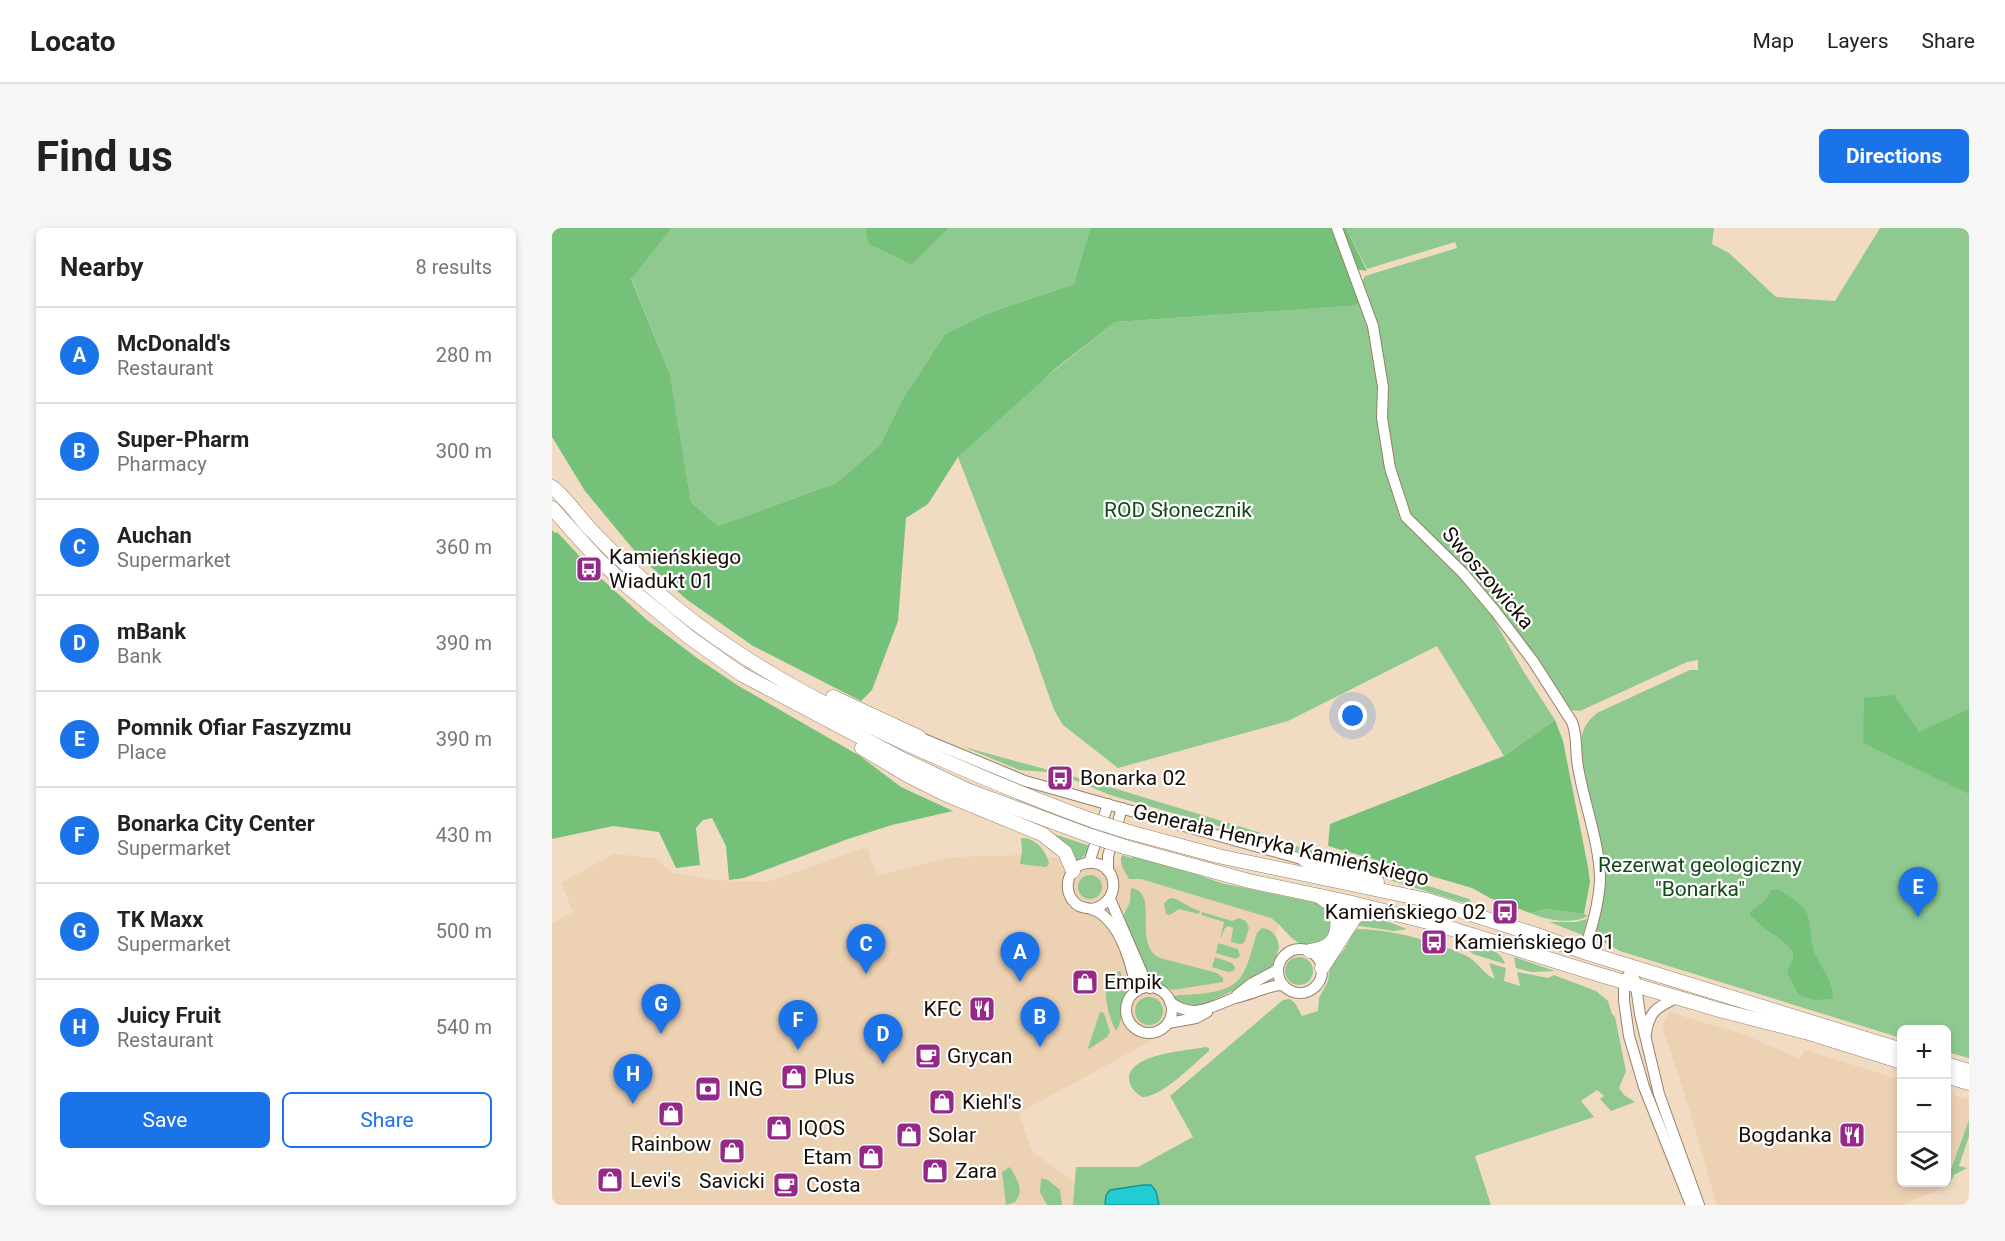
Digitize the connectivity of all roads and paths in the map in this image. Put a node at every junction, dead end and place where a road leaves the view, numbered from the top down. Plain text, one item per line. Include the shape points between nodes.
1 (1337, 228) edge
2 (552, 487) edge
3 (552, 508) edge
4 (749, 658) junction
5 (828, 720) junction
6 (919, 737) joint
7 (1108, 804) junction
8 (1122, 808) junction
9 (1305, 860) joint
10 (1089, 863) junction
11 (1073, 871) junction
12 (1108, 871) junction
13 (1318, 895) junction
14 (1110, 898) junction
15 (1427, 900) junction
16 (1092, 909) junction
17 (1380, 910) junction
18 (1310, 951) junction
19 (1584, 952) junction
20 (1322, 968) junction
21 (1635, 968) junction
22 (1277, 970) junction
23 (1630, 982) junction
24 (1283, 985) junction
25 (1150, 988) junction
26 (1137, 991) junction
27 (1678, 997) junction
28 (1235, 998) junction
29 (1170, 1002) junction
30 (1210, 1009) junction
31 (1168, 1023) junction
32 (1646, 1041) junction
33 (1897, 1048) edge
34 (1897, 1060) edge
35 (1951, 1065) edge
36 (1969, 1071) edge
37 (1951, 1077) edge
38 (1969, 1083) edge
39 (1691, 1205) edge
40 (1699, 1205) edge

1 - 19 street, Swoszowicka via 1373,326 1390,468 1406,517 1495,611 1533,661 1576,732 1578,766 1600,880
2 - 4 main road, Generała Henryka Kamieńskiego via 630,569 677,609
3 - 5 main road, Generała Henryka Kamieńskiego via 595,556 689,637 741,674
4 - 6 main road
4 - 15 main road, Generała Henryka Kamieńskiego, bridge via 881,733 1034,800 1218,856
5 - 11 main road via 845,737 907,775 1042,834 1065,852
5 - 13 main road, Generała Henryka Kamieńskiego, bridge via 967,790 1091,836 1239,879
6 - 7 street, Generała Henryka Kamieńskiego via 1025,781
7 - 8 street, Generała Henryka Kamieńskiego
7 - 10 street
8 - 9 street, Generała Henryka Kamieńskiego
8 - 12 street via 1108,856
9 - 15 main road
10 - 11 street
10 - 12 street
11 - 16 street via 1068,881 1069,894 1077,905
12 - 14 street via 1114,888
13 - 17 main road, Generała Henryka Kamieńskiego
13 - 18 main road via 1330,905 1338,921 1330,944
14 - 16 street
14 - 25 street
15 - 19 main road, Generała Henryka Kamieńskiego
16 - 26 street via 1113,926 1127,955
17 - 20 main road via 1355,917
17 - 23 main road, Generała Henryka Kamieńskiego
18 - 20 street
18 - 22 street via 1288,951
19 - 21 main road, Generała Henryka Kamieńskiego
20 - 24 street via 1320,980 1312,989 1300,993
21 - 23 street
21 - 33 main road, Generała Henryka Kamieńskiego
22 - 24 street
22 - 28 street
23 - 27 main road, Generała Henryka Kamieńskiego
23 - 32 street
23 - 39 street via 1624,1001 1637,1068
24 - 28 street
25 - 26 street
25 - 29 street via 1161,991
26 - 31 street via 1126,1007 1131,1025 1148,1033
27 - 32 street via 1653,1011
27 - 34 main road, Generała Henryka Kamieńskiego
28 - 30 street
29 - 30 street via 1188,1011
29 - 31 street
30 - 31 street via 1196,1018
32 - 40 street via 1659,1094
35 - 36 main road
37 - 38 main road

